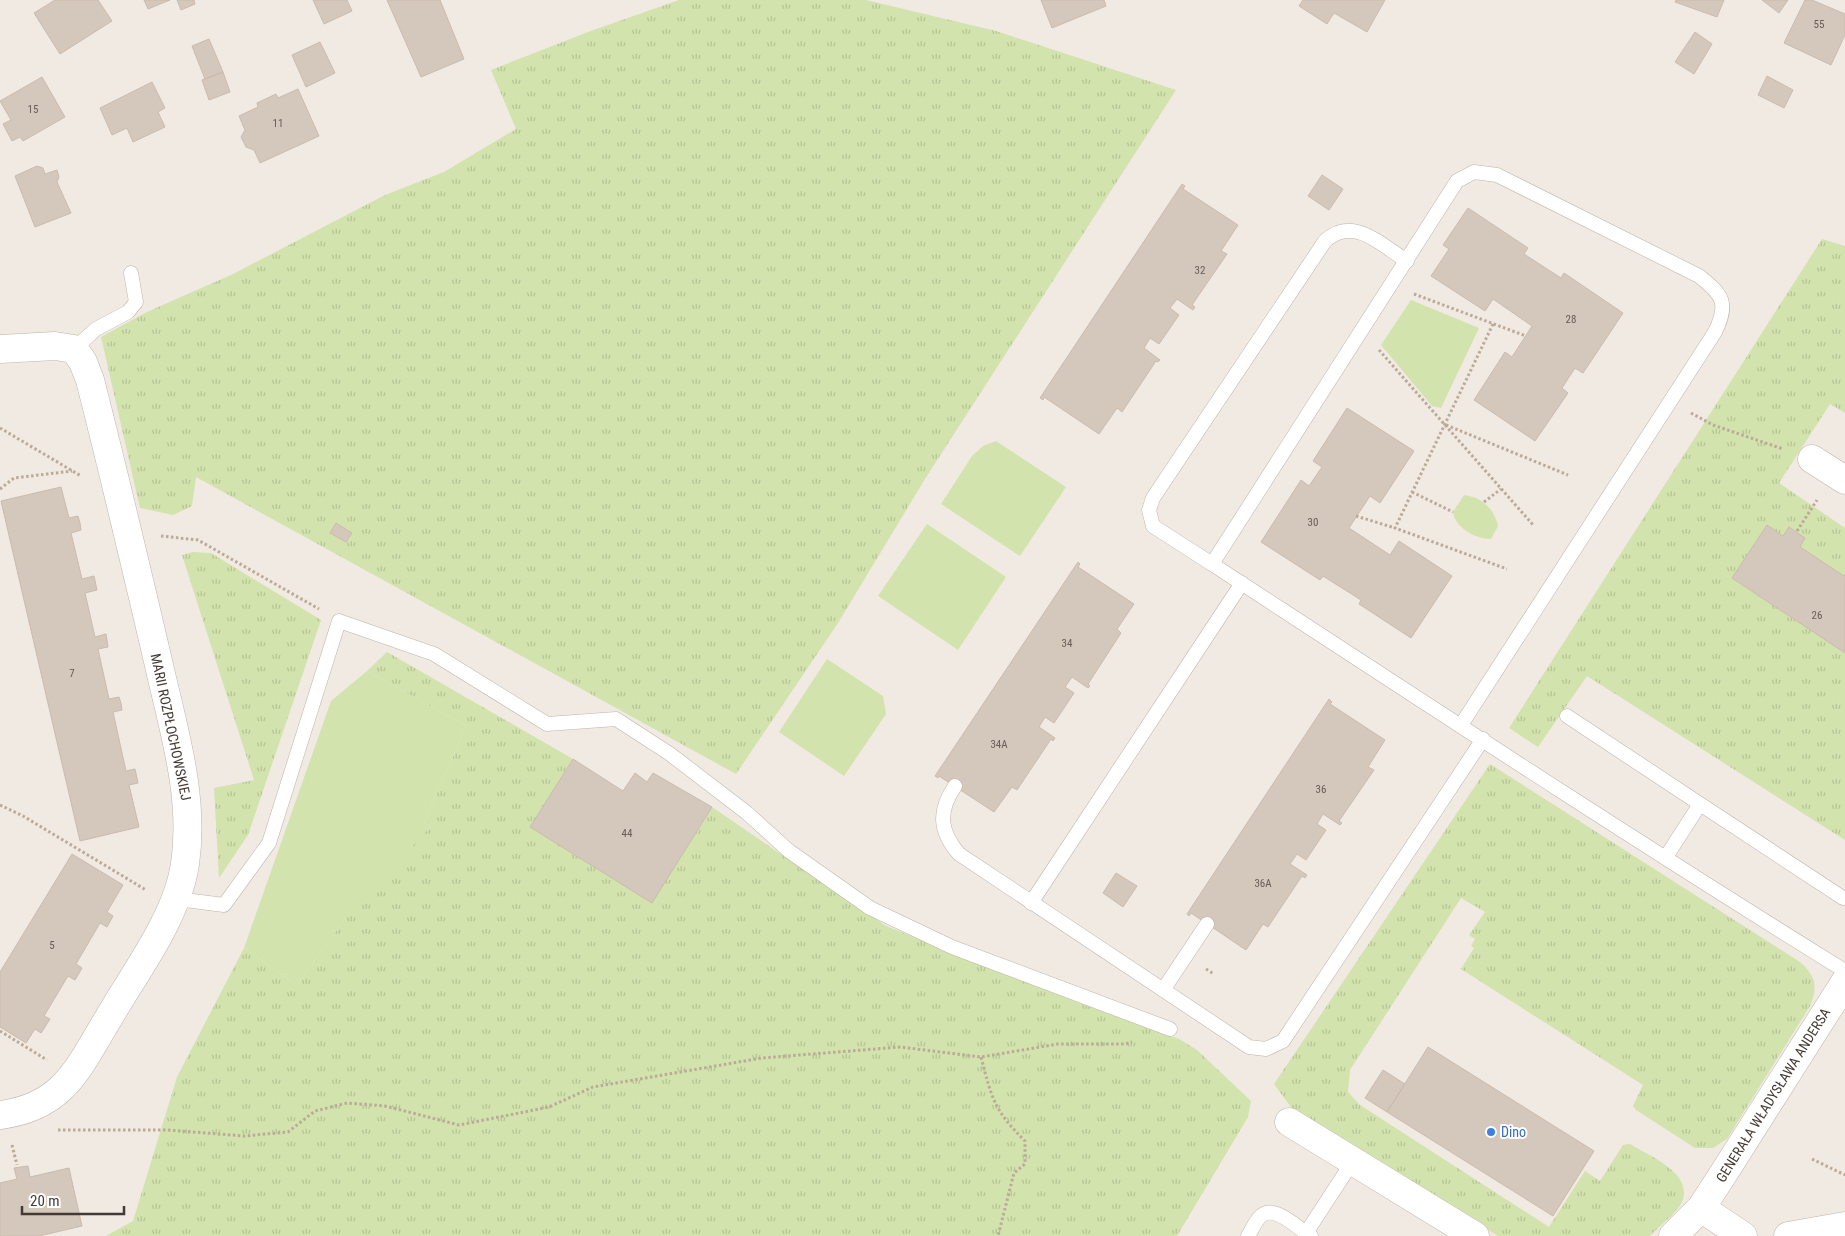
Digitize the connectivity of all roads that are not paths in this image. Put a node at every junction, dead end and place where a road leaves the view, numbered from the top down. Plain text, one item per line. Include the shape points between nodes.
1 (1407, 261) junction
2 (131, 272) dead end
3 (0, 349) edge
4 (74, 349) junction
5 (1812, 459) road end
6 (1845, 480) edge
7 (1212, 564) junction
8 (1242, 583) junction
9 (1567, 716) dead end
10 (1461, 725) junction
11 (1483, 740) junction
12 (955, 786) dead end
13 (1700, 804) junction
14 (1666, 857) junction
15 (1843, 898) dead end
16 (177, 899) junction
17 (1031, 903) junction
18 (1207, 924) dead end
19 (1845, 971) edge
20 (1845, 982) edge
21 (1163, 990) junction
22 (1170, 1029) road end
23 (1289, 1122) dead end
24 (5, 1126) edge
25 (1353, 1161) junction
26 (1701, 1208) junction
27 (1845, 1226) edge
28 (1309, 1234) edge
29 (1248, 1236) edge
30 (1475, 1236) edge
31 (1673, 1236) edge
32 (1743, 1236) edge
33 (1788, 1236) edge

1 - 7 lane
1 - 7 lane via 1358,230 1333,233 1153,498 1149,510 1153,526
1 - 10 lane via 1458,181 1474,172 1497,175 1699,276 1716,289 1723,303 1723,316 1715,332
2 - 4 lane via 136,302 128,312 96,329
3 - 4 street via 56,346
4 - 16 street, MARII ROZPŁOCHOWSKIEJ via 90,380 180,760 189,815 185,865
5 - 6 street
7 - 8 lane
8 - 10 lane
8 - 17 lane
9 - 13 lane
10 - 11 lane
11 - 14 lane
11 - 21 lane via 1283,1041 1266,1049 1249,1047
12 - 17 lane via 943,809 951,845 959,854
13 - 14 lane
13 - 15 lane
14 - 19 lane
16 - 22 lane via 224,905 269,843 339,621 434,654 547,724 616,719 670,754 748,814 789,851 870,908 952,947
16 - 24 street, MARII ROZPŁOCHOWSKIEJ via 76,1072 55,1096
17 - 21 lane
18 - 21 lane
20 - 26 street, GENERAŁA WŁADYSŁAWA ANDERSA
23 - 25 street
25 - 28 lane
25 - 30 street
26 - 31 street, GENERAŁA WŁADYSŁAWA ANDERSA
26 - 32 street
27 - 33 street
28 - 29 lane via 1270,1212 1261,1215

